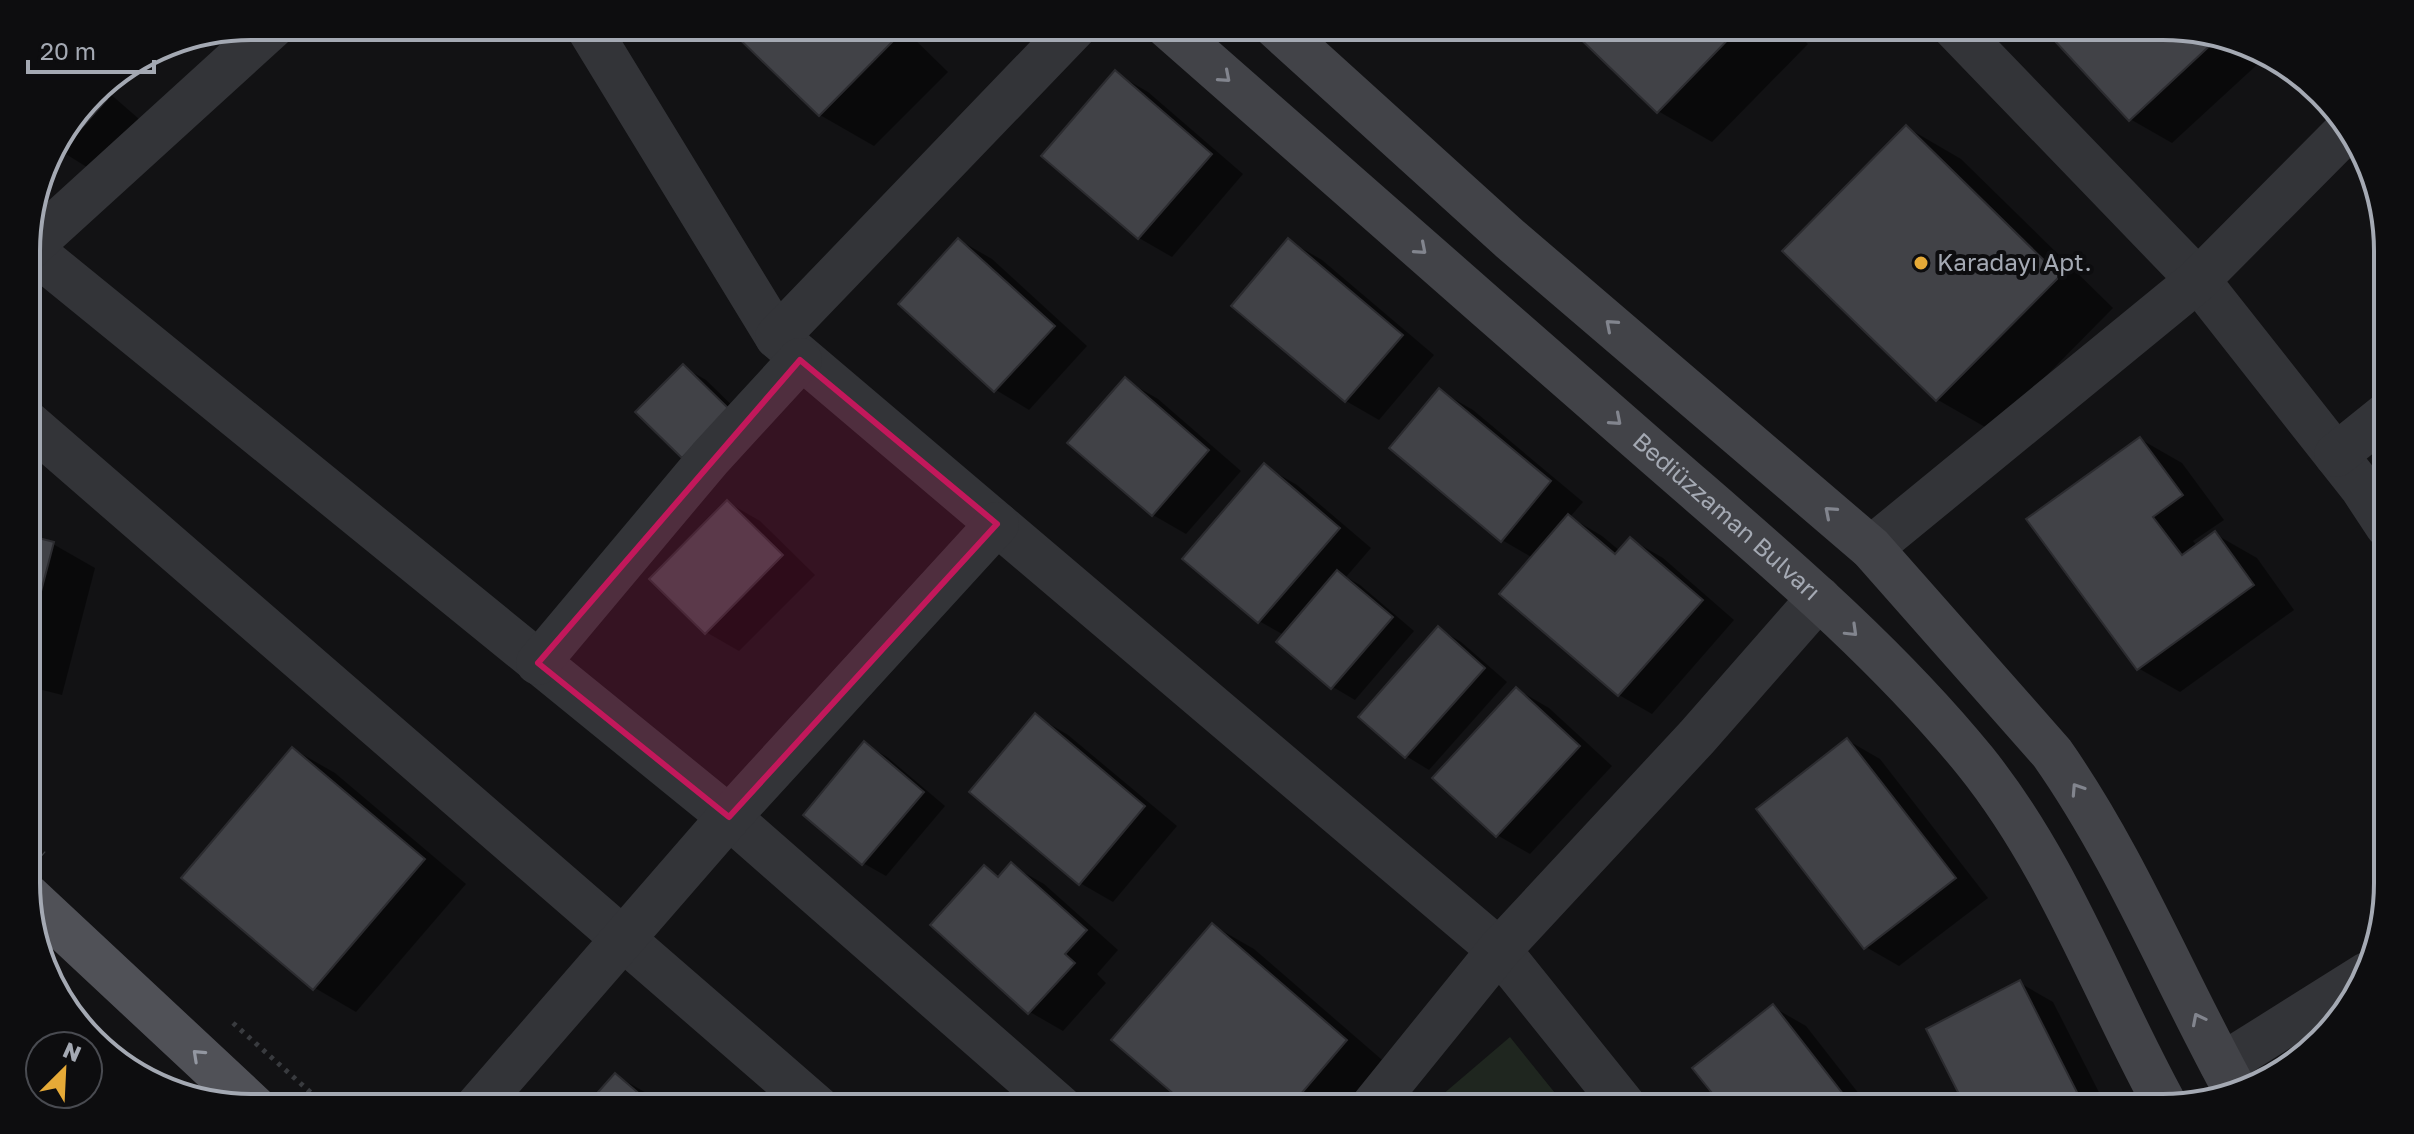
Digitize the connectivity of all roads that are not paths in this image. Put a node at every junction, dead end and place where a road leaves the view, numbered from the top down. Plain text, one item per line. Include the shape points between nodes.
1 (257, 40) edge
2 (596, 40) edge
3 (1063, 40) edge
4 (1183, 40) edge
5 (1290, 40) edge
6 (1967, 40) edge
7 (2340, 137) edge
8 (40, 236) edge
9 (40, 259) edge
10 (2198, 280) junction
11 (788, 348) junction
12 (2374, 424) edge
13 (40, 433) edge
14 (2336, 455) junction
15 (2374, 508) edge
16 (997, 524) junction
17 (1871, 548) junction
18 (1819, 598) junction
19 (538, 663) junction
20 (729, 817) junction
21 (42, 909) edge
22 (623, 940) junction
23 (1499, 950) junction
24 (2345, 990) edge
25 (2228, 1077) edge
26 (239, 1093) edge
27 (488, 1094) edge
28 (802, 1094) edge
29 (1045, 1094) edge
30 (1382, 1094) edge
31 (1615, 1094) edge
32 (2160, 1094) edge

1 - 8 street
2 - 11 street
3 - 11 street
4 -> 18 street, Bediüzzaman Bulvarı
17 -> 5 street via 1510,239
6 - 10 street
7 - 10 street
9 - 19 street
10 - 14 street
10 - 17 street
11 - 16 street
11 - 19 street via 710,458
12 - 14 street
13 - 22 street
14 - 15 street
16 - 20 street
16 - 23 street
25 -> 17 street via 2069,777
18 - 23 street
18 -> 32 street, Bediüzzaman Bulvarı via 1965,750 2015,816 2057,887
19 - 20 street
20 - 22 street
20 - 29 street
26 -> 21 main road
22 - 27 street
22 - 28 street
23 - 30 street
23 - 31 street
24 - 25 street

